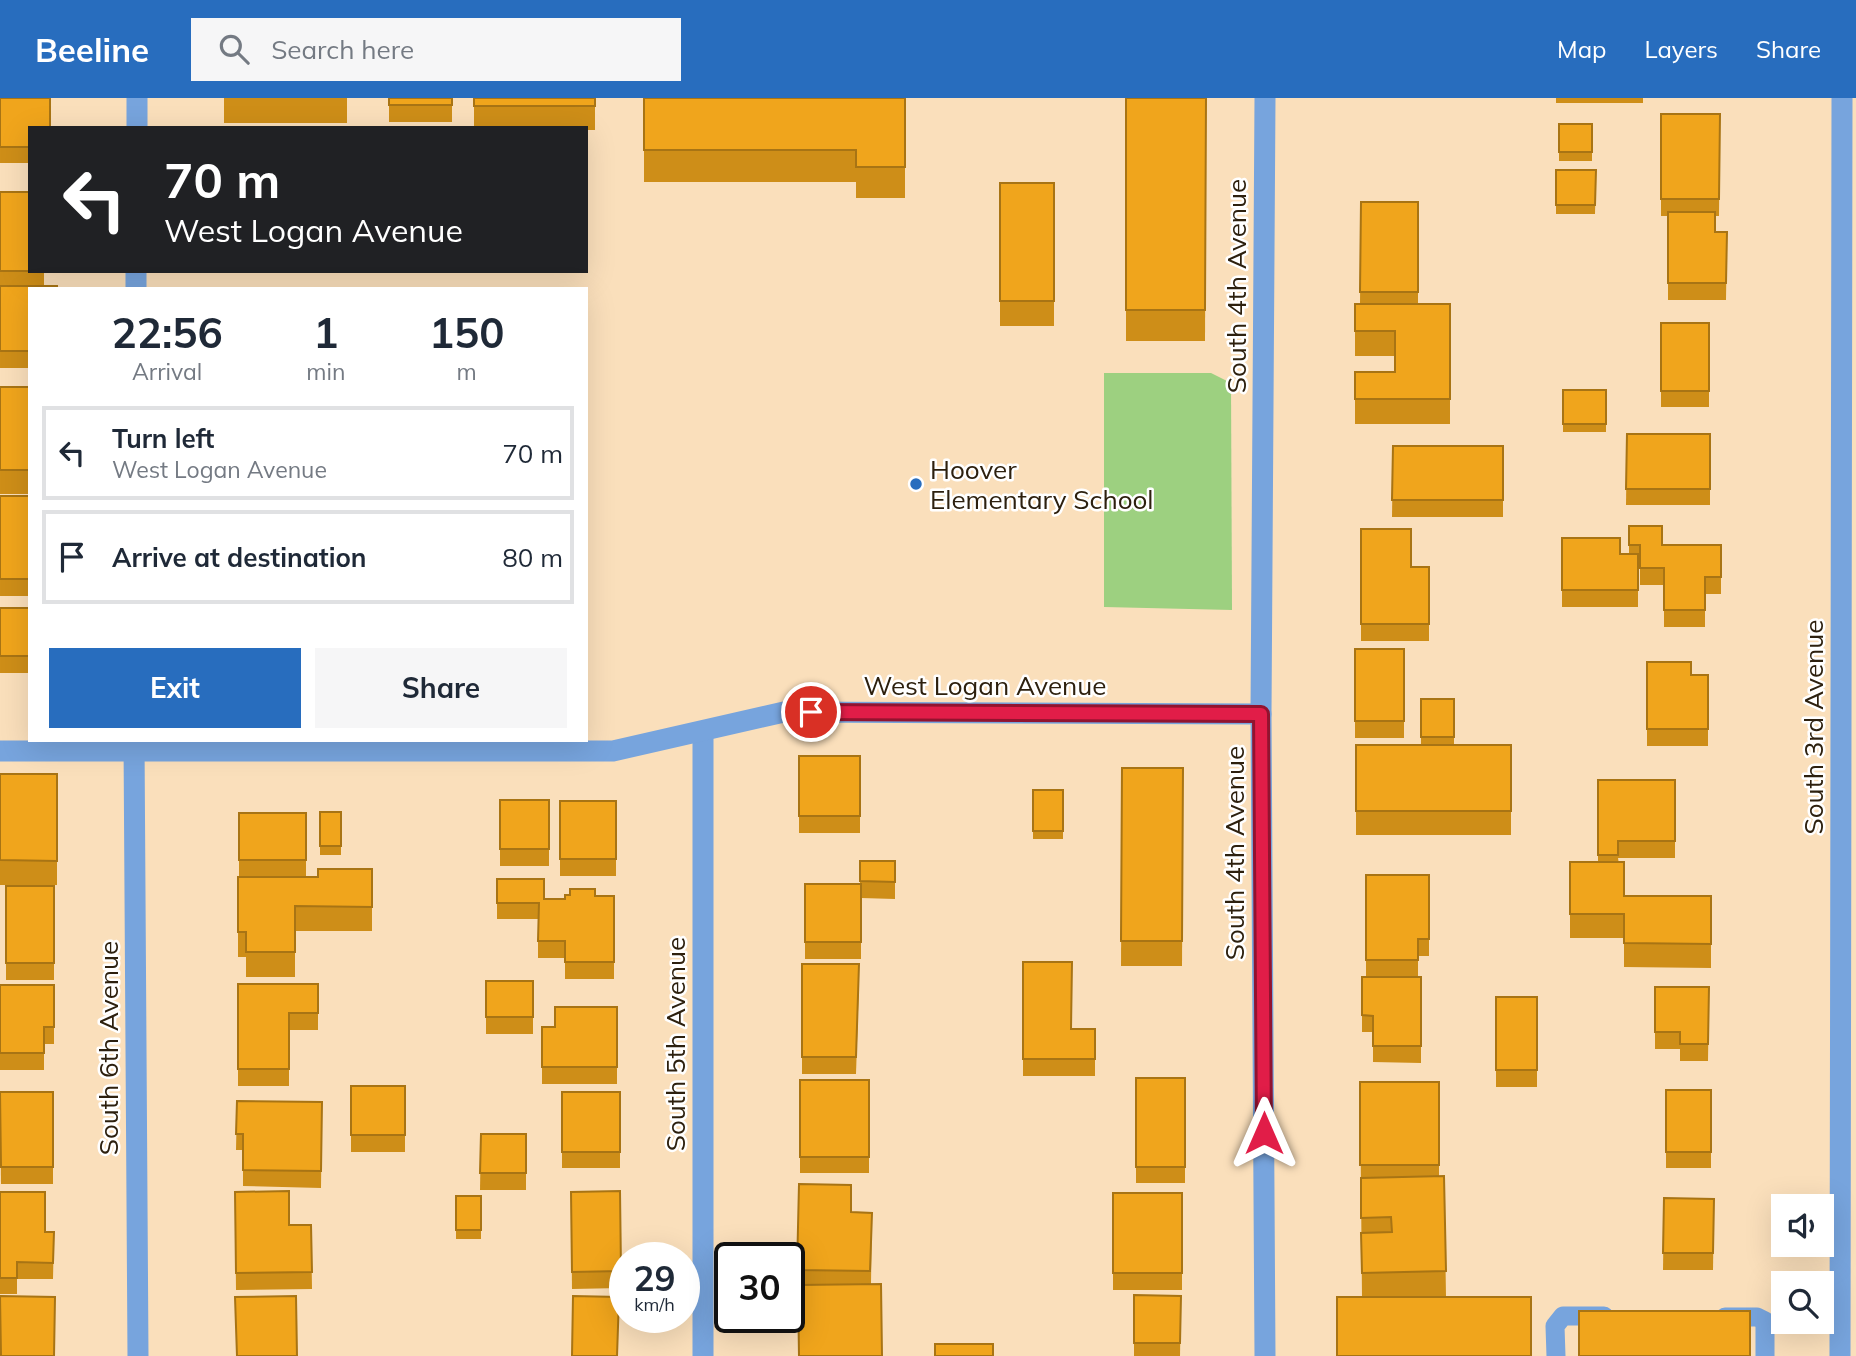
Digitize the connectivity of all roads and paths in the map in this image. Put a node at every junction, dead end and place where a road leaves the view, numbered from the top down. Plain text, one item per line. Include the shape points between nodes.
1 (138, 98) edge
2 (1265, 98) edge
3 (1842, 98) edge
4 (137, 126) edge
5 (1261, 714) junction
6 (1849, 718) edge
7 (703, 733) junction
8 (134, 746) edge
9 (0, 751) edge
10 (1618, 1316) edge
11 (1701, 1317) edge
12 (138, 1356) edge
13 (704, 1356) edge
14 (1265, 1356) edge
15 (1556, 1356) edge
16 (1765, 1356) edge
17 (1840, 1356) edge

1 - 4 street
2 - 5 street, South 4th Avenue
3 - 6 street, South 3rd Avenue
5 - 7 street, West Logan Avenue via 784,712
5 - 14 street, South 4th Avenue
6 - 17 street, South 3rd Avenue
7 - 8 street, West Logan Avenue via 613,751
7 - 13 street, South 5th Avenue
8 - 9 street, West Logan Avenue
8 - 12 street, South 6th Avenue
10 - 15 lane via 1563,1316 1555,1326
11 - 16 lane via 1765,1321

